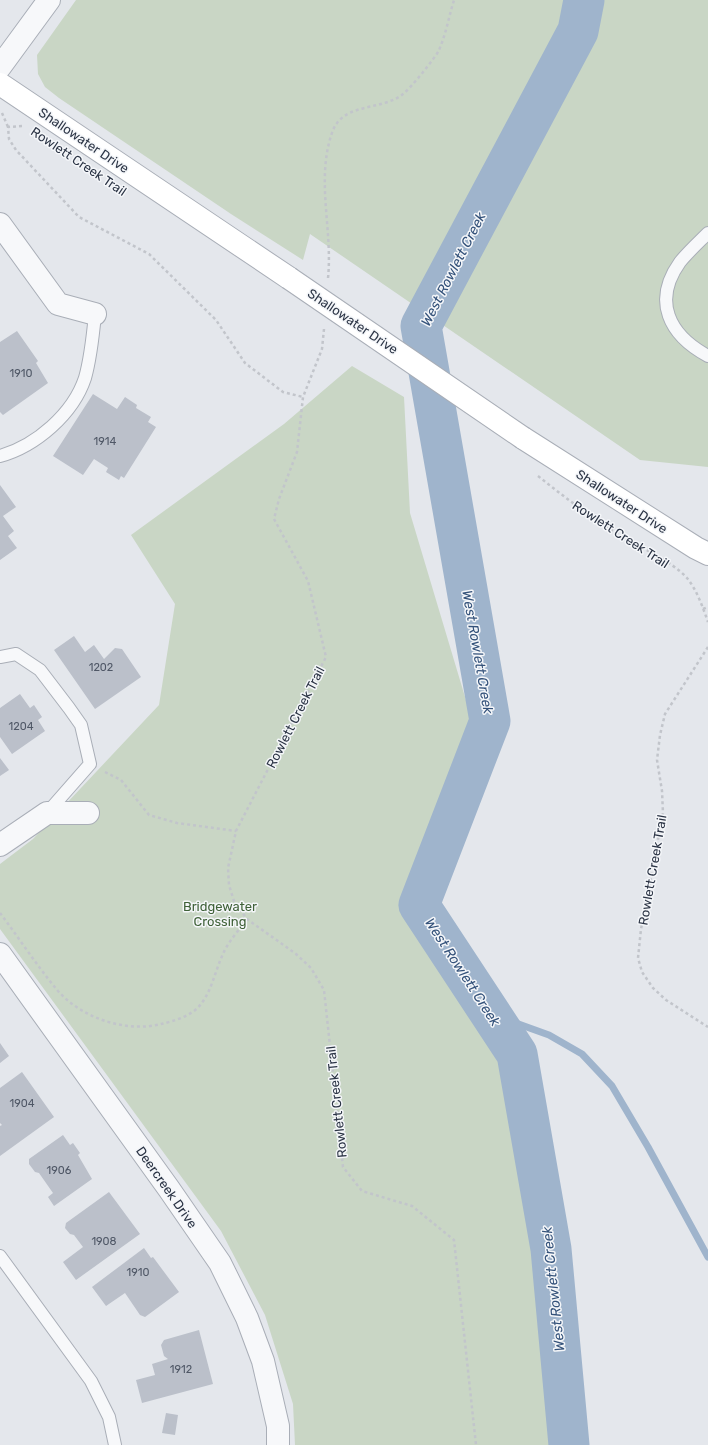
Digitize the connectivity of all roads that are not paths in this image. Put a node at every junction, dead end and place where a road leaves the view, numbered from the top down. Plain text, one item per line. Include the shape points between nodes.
1 (49, 0) edge
2 (0, 67) edge
3 (0, 84) edge
4 (0, 224) edge
5 (708, 233) edge
6 (95, 314) joint
7 (708, 356) edge
8 (0, 456) edge
9 (708, 554) edge
10 (0, 657) edge
11 (47, 813) junction
12 (88, 813) dead end
13 (0, 845) edge
14 (0, 954) edge
15 (0, 1256) edge
16 (115, 1445) edge
17 (278, 1445) edge

1 - 2 street
3 - 9 street, Shallowater Drive, bridge via 523,438
4 - 6 street via 58,304
5 - 7 lane via 680,263 668,286 666,301 670,321 675,330 691,346
6 - 8 lane via 92,344 84,379 68,410 44,435
10 - 11 lane via 16,654 40,670 81,725 90,764
11 - 12 street
11 - 13 street
14 - 17 street, Deercreek Drive via 220,1262 247,1318 263,1361 278,1426
15 - 16 lane via 91,1381 109,1417

